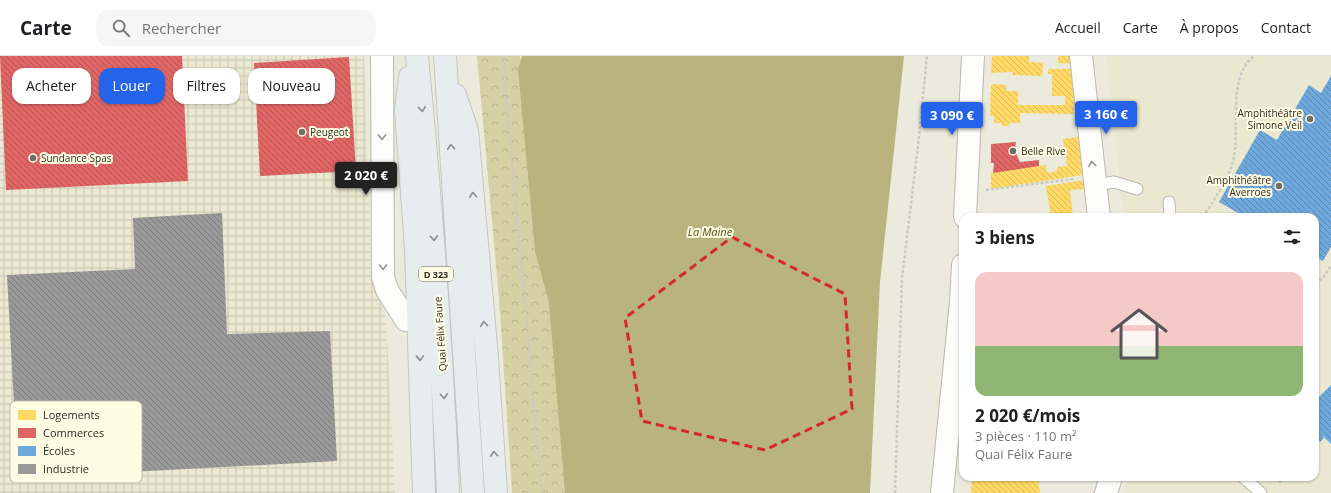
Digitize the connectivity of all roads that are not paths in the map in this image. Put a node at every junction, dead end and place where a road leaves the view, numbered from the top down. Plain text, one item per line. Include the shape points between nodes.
1 (382, 56) edge
2 (413, 56) edge
3 (417, 56) edge
4 (973, 56) edge
5 (1081, 56) edge
6 (446, 61) edge
7 (1087, 182) junction
8 (1137, 189) dead end
9 (1169, 202) dead end
10 (965, 213) edge
11 (1098, 213) edge
12 (1170, 213) edge
13 (416, 249) junction
14 (406, 320) junction
15 (959, 322) edge
16 (1110, 481) edge
17 (1248, 481) edge
18 (409, 493) edge
19 (424, 493) edge
20 (448, 493) edge
21 (473, 493) edge
22 (496, 493) edge
23 (942, 493) edge
24 (1106, 493) edge
25 (1261, 493) edge

1 -> 14 street via 383,277 387,290
2 - 13 highway via 406,110
3 -> 20 highway, Quai Félix Faure / D 323 via 432,211
4 - 10 street
7 -> 5 street
21 -> 6 highway, D 323
22 -> 6 highway via 487,351 467,130
7 - 8 lane via 1114,182
7 - 11 street
9 - 12 lane
13 - 14 highway via 404,273
13 -> 19 highway
14 - 18 highway
15 - 23 street
16 - 24 street
17 - 25 lane

